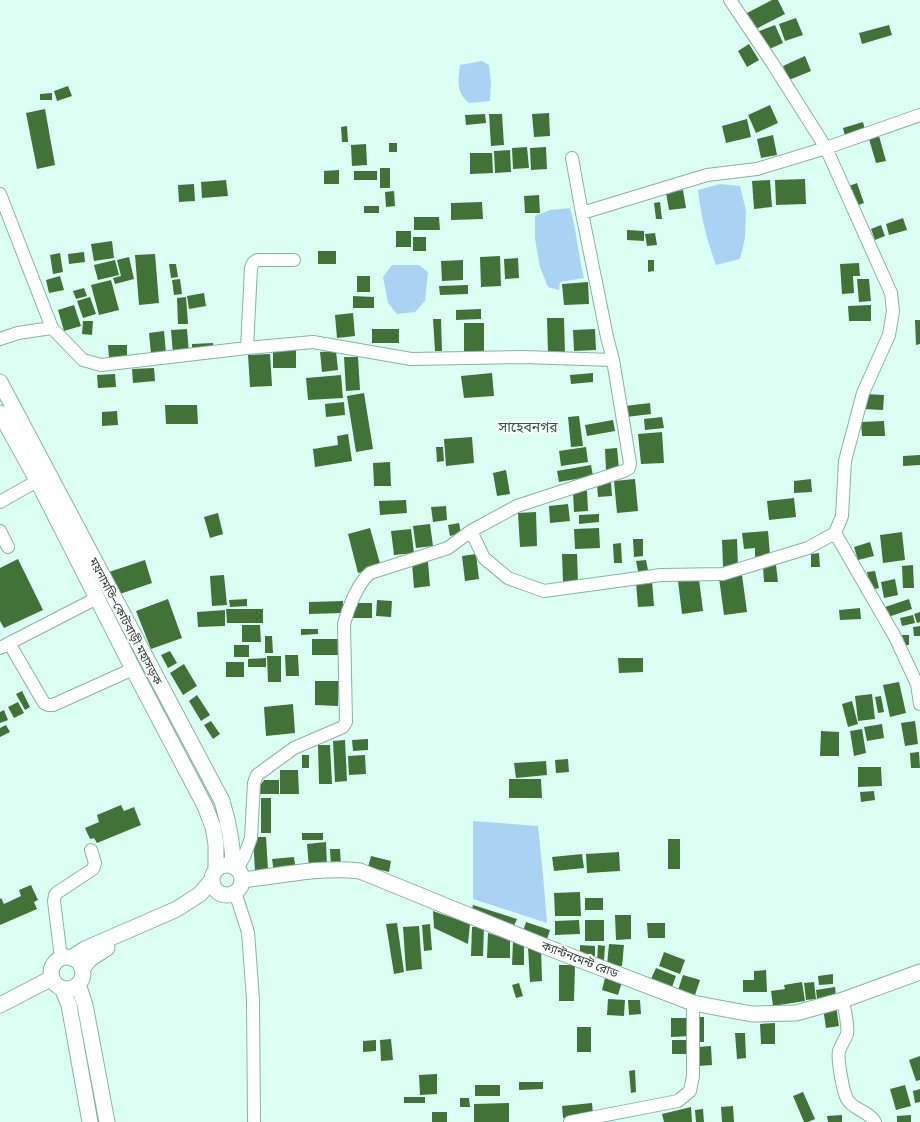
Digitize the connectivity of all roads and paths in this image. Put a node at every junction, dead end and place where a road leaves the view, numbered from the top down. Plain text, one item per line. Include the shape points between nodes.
1 (730, 0) edge
2 (920, 115) edge
3 (826, 148) junction
4 (572, 158) dead end
5 (0, 194) edge
6 (582, 213) junction
7 (294, 260) dead end
8 (52, 328) junction
9 (0, 339) edge
10 (247, 348) junction
11 (613, 360) junction
12 (0, 382) edge
13 (0, 413) edge
14 (43, 477) junction
15 (0, 502) edge
16 (0, 531) edge
17 (471, 531) junction
18 (835, 533) junction
19 (8, 547) dead end
20 (97, 598) junction
21 (5, 646) edge
22 (132, 669) junction
23 (920, 704) edge
24 (91, 850) dead end
25 (237, 877) junction
26 (216, 881) junction
27 (66, 958) junction
28 (82, 969) junction
29 (920, 972) edge
30 (57, 983) junction
31 (78, 984) junction
32 (843, 1000) junction
33 (694, 1003) junction
34 (0, 1006) edge
35 (90, 1122) edge
36 (107, 1122) edge
37 (254, 1122) edge
38 (570, 1122) edge
39 (875, 1122) edge

1 - 3 street
2 - 3 street
3 - 6 street via 758,169 707,175
3 - 18 street via 891,293 893,311 889,335 863,393 845,461 842,516
4 - 6 street
5 - 8 street
6 - 11 street
7 - 10 street via 257,260 252,263
8 - 9 street via 18,333
8 - 10 street via 83,360 101,365
10 - 11 street via 314,342 411,359
11 - 17 street via 629,468 517,506
12 - 14 main road, ময়নামতি–কোটবাড়ী মহাসড়ক
13 - 14 main road, ময়নামতি–কোটবাড়ী মহাসড়ক
14 - 15 street
14 - 20 main road, ময়নামতি–কোটবাড়ী মহাসড়ক
14 - 25 main road, ময়নামতি–কোটবাড়ী মহাসড়ক via 222,802 230,828
16 - 19 street
17 - 18 street via 484,558 508,578 544,591 662,574 723,574 808,548
17 - 25 street via 448,548 370,573 364,578 344,624 346,722 343,727 294,748 257,775 254,783 251,838
18 - 23 street via 895,637 917,684
20 - 21 street
20 - 22 main road, ময়নামতি–কোটবাড়ী মহাসড়ক
21 - 22 street via 44,703 48,705
22 - 26 main road, ময়নামতি–কোটবাড়ী মহাসড়ক via 205,806 216,844
24 - 27 street via 93,869 55,895 54,901
25 - 26 main road via 224,865
25 - 26 main road via 226,894
25 - 33 main road, ক্যান্টনমেন্ট রোড via 345,868 360,870 549,948
25 - 37 street via 248,932 253,999
26 - 27 main road via 177,909
26 - 28 main road via 189,909 99,952
27 - 28 main road via 80,964
27 - 30 main road via 57,961 52,969
28 - 31 main road via 82,977
29 - 32 main road, ক্যান্টনমেন্ট রোড
30 - 31 main road via 71,989
30 - 34 main road
30 - 35 main road via 69,1005
31 - 36 main road via 86,1011
32 - 33 main road, ক্যান্টনমেন্ট রোড via 796,1013 752,1014
32 - 39 street via 847,1033 838,1059 846,1098
33 - 38 street via 694,1076 690,1091 678,1101

